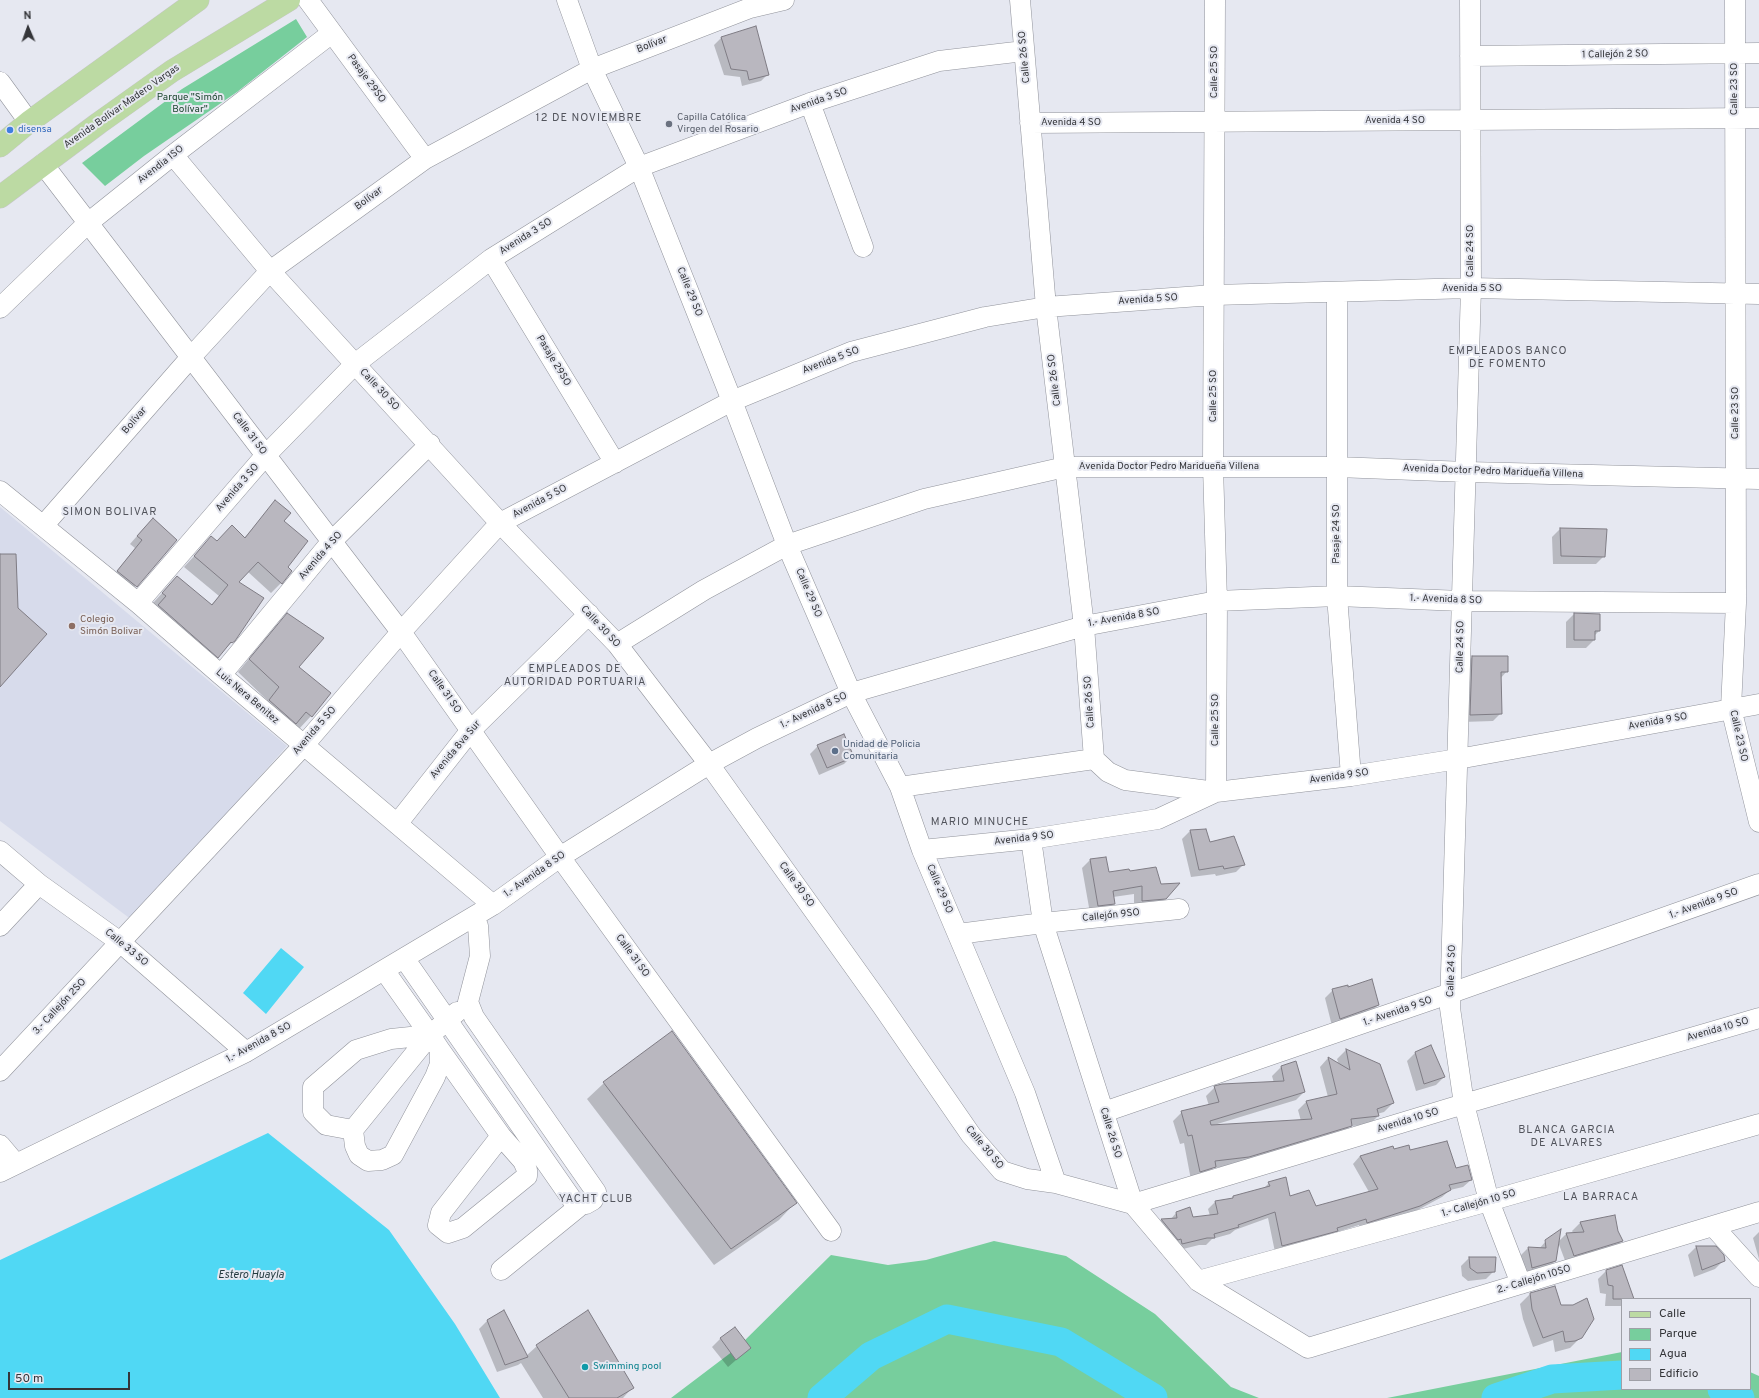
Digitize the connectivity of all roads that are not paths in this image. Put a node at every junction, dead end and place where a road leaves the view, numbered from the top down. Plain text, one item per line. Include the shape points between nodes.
1 (198, 0) edge
2 (289, 0) edge
3 (308, 0) edge
4 (566, 0) edge
5 (784, 0) edge
6 (1020, 0) edge
7 (1215, 0) edge
8 (1470, 0) edge
9 (1736, 0) edge
10 (332, 33) junction
11 (1024, 51) junction
12 (1759, 53) edge
13 (1736, 54) junction
14 (1470, 56) junction
15 (592, 69) junction
16 (0, 82) edge
17 (810, 103) junction
18 (1759, 118) edge
19 (1735, 119) junction
20 (1470, 120) junction
21 (29, 122) junction
22 (1215, 122) junction
23 (1030, 123) junction
24 (0, 146) edge
25 (173, 155) junction
26 (425, 159) junction
27 (42, 164) junction
28 (639, 168) junction
29 (0, 197) edge
30 (88, 223) junction
31 (862, 247) dead end
32 (491, 258) junction
33 (270, 271) junction
34 (1471, 288) junction
35 (1337, 292) junction
36 (1735, 294) junction
37 (1759, 294) edge
38 (1214, 295) junction
39 (1046, 307) junction
40 (0, 308) edge
41 (191, 357) junction
42 (355, 364) junction
43 (732, 401) junction
44 (430, 444) junction
45 (265, 456) junction
46 (615, 463) junction
47 (1213, 466) junction
48 (1337, 467) junction
49 (1065, 468) junction
50 (1467, 472) junction
51 (1736, 479) junction
52 (1759, 479) edge
53 (0, 491) edge
54 (500, 523) junction
55 (43, 526) junction
56 (332, 541) junction
57 (787, 545) junction
58 (1337, 596) junction
59 (1217, 601) junction
60 (1462, 601) junction
61 (138, 603) junction
62 (1736, 603) junction
63 (589, 614) junction
64 (1084, 626) junction
65 (401, 632) junction
66 (617, 644) junction
67 (220, 675) junction
68 (851, 693) junction
69 (1759, 704) edge
70 (1731, 708) junction
71 (471, 730) junction
72 (304, 745) junction
73 (1094, 759) junction
74 (1458, 759) junction
75 (709, 764) junction
76 (1351, 776) junction
77 (900, 787) junction
78 (1216, 792) junction
79 (1759, 822) edge
80 (397, 824) junction
81 (1031, 839) junction
82 (922, 850) junction
83 (0, 851) edge
84 (560, 857) junction
85 (39, 884) junction
86 (1759, 884) edge
87 (493, 905) junction
88 (1179, 909) dead end
89 (474, 917) junction
90 (1043, 923) junction
91 (0, 926) edge
92 (958, 934) junction
93 (120, 942) junction
94 (404, 958) junction
95 (384, 970) junction
96 (1451, 993) junction
97 (468, 1002) junction
98 (1759, 1018) edge
99 (447, 1020) junction
100 (435, 1043) junction
101 (246, 1052) junction
102 (0, 1071) edge
103 (1464, 1104) junction
104 (1104, 1112) junction
105 (1759, 1124) edge
106 (353, 1130) junction
107 (500, 1136) junction
108 (0, 1145) edge
109 (8, 1168) edge
110 (1056, 1183) junction
111 (1489, 1201) junction
112 (1133, 1204) junction
113 (581, 1205) junction
114 (1759, 1212) edge
115 (1713, 1226) junction
116 (831, 1231) dead end
117 (501, 1270) dead end
118 (1759, 1277) edge
119 (1198, 1281) junction
120 (1520, 1284) junction
121 (1308, 1348) joint

1 - 21 main road
2 - 27 main road, Avenida Bolívar Madero Vargas via 172,70
3 - 10 street, Pasaje 29SO
4 - 15 street, Calle 29 SO
5 - 15 street, Bolívar via 750,8
6 - 11 street, Calle 26 SO
7 - 22 street, Calle 25 SO
8 - 14 street, Calle 24 SO
9 - 13 street, Calle 23 SO
10 - 25 street, Avendia 1SO
10 - 26 street, Pasaje 29SO
11 - 17 street, Avenida 3 SO via 938,61
11 - 23 street, Calle 26 SO
12 - 13 street, 1 Callejón 2 SO
13 - 14 street, 1 Callejón 2 SO
13 - 19 street, Calle 23 SO
14 - 20 street, Calle 24 SO
15 - 26 street, Bolívar
15 - 28 street, Calle 29 SO
16 - 21 street
17 - 28 street, Avenida 3 SO
17 - 31 street
18 - 19 street, Avenida 4 SO
19 - 20 street, Avenida 4 SO
19 - 36 street, Calle 23 SO
20 - 22 street, Avenida 4 SO
20 - 34 street, Calle 24 SO
21 - 24 main road
22 - 23 street, Avenida 4 SO
22 - 38 street, Calle 25 SO
23 - 39 street, Calle 26 SO
25 - 30 street, Avendia 1SO
25 - 33 street, Calle 30 SO
26 - 33 street, Bolívar
27 - 29 main road, Avenida Bolívar Madero Vargas
27 - 30 street, Calle 31 SO
28 - 32 street, Avenida 3 SO
28 - 43 street, Calle 29 SO
30 - 40 street, Avendia 1SO
30 - 41 street, Calle 31 SO
32 - 42 street, Avenida 3 SO
32 - 46 street, Pasaje 29SO
33 - 41 street, Bolívar
33 - 42 street, Calle 30 SO
34 - 35 street, Avenida 5 SO
34 - 36 street, Avenida 5 SO
34 - 50 street, Calle 24 SO
35 - 38 street, Avenida 5 SO
35 - 48 street, Pasaje 24 SO
36 - 37 street, Avenida 5 SO
36 - 51 street, Calle 23 SO
38 - 39 street, Avenida 5 SO
38 - 47 street, Calle 25 SO
39 - 43 street, Avenida 5 SO via 985,317 851,352
39 - 49 street, Calle 26 SO
41 - 45 street, Calle 31 SO
41 - 55 street, Bolívar
42 - 44 street, Calle 30 SO
42 - 45 street, Avenida 3 SO
43 - 46 street, Avenida 5 SO
43 - 57 street, Calle 29 SO
44 - 54 street, Calle 30 SO
44 - 56 street, Avenida 4 SO
45 - 56 street, Calle 31 SO
45 - 61 street, Avenida 3 SO
46 - 54 street, Avenida 5 SO
47 - 48 street, Avenida Doctor Pedro Maridueña Villena
47 - 49 street, Avenida Doctor Pedro Maridueña Villena
47 - 59 street, Calle 25 SO
48 - 50 street, Avenida Doctor Pedro Maridueña Villena
48 - 58 street, Pasaje 24 SO
49 - 57 street, Avenida Doctor Pedro Maridueña Villena via 924,499
49 - 64 street, Calle 26 SO
50 - 51 street, Avenida Doctor Pedro Maridueña Villena
50 - 60 street, Calle 24 SO
51 - 52 street, Avenida Doctor Pedro Maridueña Villena
51 - 62 street, Calle 23 SO
53 - 55 street, Luis Nera Benitez
54 - 63 street, Calle 30 SO
54 - 65 street, Avenida 5 SO
55 - 61 street, Luis Nera Benitez
56 - 65 street, Calle 31 SO
56 - 67 street, Avenida 4 SO
57 - 66 street, Avenida Doctor Pedro Maridueña Villena via 704,590
57 - 68 street, Calle 29 SO
58 - 59 street, 1.- Avenida 8 SO
58 - 60 street, 1.- Avenida 8 SO
58 - 76 street, Pasaje 24 SO
59 - 64 street, 1.- Avenida 8 SO
59 - 78 street, Calle 25 SO
60 - 62 street, 1.- Avenida 8 SO
60 - 74 street, Calle 24 SO
61 - 67 street, Luis Nera Benitez
62 - 70 street, Calle 23 SO
63 - 66 street, Calle 30 SO
63 - 71 street, Avenida 8va Sur
64 - 68 street, 1.- Avenida 8 SO
64 - 73 street, Calle 26 SO
65 - 71 street, Calle 31 SO
65 - 72 street, Avenida 5 SO
66 - 75 street, Calle 30 SO
67 - 72 street, Luis Nera Benitez
68 - 75 street, 1.- Avenida 8 SO
68 - 77 street, Calle 29 SO
69 - 70 street, Avenida 9 SO
70 - 74 street, Avenida 9 SO
70 - 79 street, Calle 23 SO
71 - 80 street, Avenida 8va Sur
71 - 84 street, Calle 31 SO
72 - 80 street, Luis Nera Benitez
72 - 93 street, Avenida 5 SO
73 - 77 street
73 - 78 street via 1108,772 1125,780
74 - 76 street, Avenida 9 SO
74 - 96 street, Calle 24 SO
75 - 84 street, 1.- Avenida 8 SO
75 - 110 street, Calle 30 SO via 971,1135 1002,1171 1027,1179
76 - 78 street, Avenida 9 SO
77 - 82 street, Calle 29 SO
78 - 81 street, Avenida 9 SO via 1158,819
80 - 87 street, Luis Nera Benitez
81 - 82 street, Avenida 9 SO
81 - 90 street, Calle 26 SO
82 - 92 street, Calle 29 SO
83 - 85 street, Calle 33 SO
84 - 87 street, 1.- Avenida 8 SO
84 - 116 street, Calle 31 SO
85 - 91 street
85 - 93 street, Calle 33 SO
86 - 96 street, 1.- Avenida 9 SO
87 - 89 street, 1.- Avenida 8 SO
88 - 90 street, Callejón 9SO
89 - 94 street, 1.- Avenida 8 SO
89 - 97 street via 478,926 480,956
90 - 92 street, Callejón 9SO
90 - 104 street, Calle 26 SO
92 - 110 street, Calle 29 SO via 1025,1094
93 - 101 street, Calle 33 SO
93 - 102 street, 3.- Callejón 2SO
94 - 95 street, 1.- Avenida 8 SO
94 - 99 street
95 - 100 street
95 - 101 street, 1.- Avenida 8 SO
96 - 103 street, Calle 24 SO via 1450,1008
96 - 104 street, 1.- Avenida 9 SO
97 - 99 street
97 - 113 street via 474,1017 596,1192 593,1200
98 - 103 street, Avenida 10 SO
99 - 100 street
99 - 113 street via 573,1201
100 - 106 street
100 - 106 street via 440,1064 435,1078 392,1155 382,1160 368,1161 359,1155
100 - 106 street via 391,1039 356,1050 313,1087 313,1112 326,1125
100 - 107 street
101 - 109 street, 1.- Avenida 8 SO
103 - 111 street, Calle 24 SO
103 - 112 street, Avenida 10 SO
104 - 112 street, Calle 26 SO
105 - 111 street, 1.- Callejón 10 SO
107 - 107 street via 441,1213 438,1224 448,1233 463,1228 527,1176 523,1161
108 - 109 street
110 - 112 street
111 - 119 street, 1.- Callejón 10 SO
111 - 120 street, Calle 24 SO
112 - 119 street, Calle 26 SO
113 - 117 street
114 - 115 street, 2.- Callejón 10SO
115 - 118 street
115 - 120 street, 2.- Callejón 10SO
119 - 121 street, Calle 26 SO
120 - 121 street, 2.- Callejón 10SO

